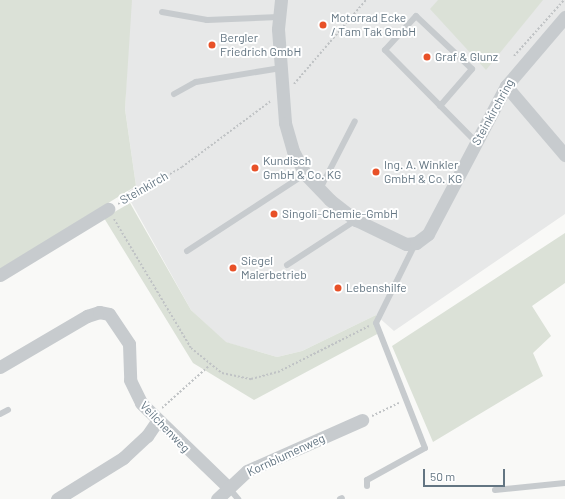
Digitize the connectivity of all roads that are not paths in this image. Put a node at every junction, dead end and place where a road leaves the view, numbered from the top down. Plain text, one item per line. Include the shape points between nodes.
1 (280, 0) edge
2 (162, 12) dead end
3 (279, 17) junction
4 (565, 17) edge
5 (281, 68) junction
6 (506, 86) junction
7 (174, 94) dead end
8 (440, 106) junction
9 (355, 121) dead end
10 (476, 142) junction
11 (565, 156) edge
12 (305, 174) junction
13 (320, 189) junction
14 (108, 210) road end
15 (356, 220) junction
16 (416, 243) junction
17 (187, 251) dead end
18 (287, 265) dead end
19 (0, 275) edge
20 (0, 367) edge
21 (8, 410) dead end
22 (0, 414) edge
23 (155, 419) junction
24 (362, 420) road end
25 (565, 482) edge
26 (367, 486) dead end
27 (228, 487) junction
28 (495, 490) dead end
29 (57, 499) edge
30 (217, 499) edge
31 (238, 499) edge

1 - 3 street
2 - 3 lane via 207,20
3 - 5 street
4 - 6 street, Steinkirchring
5 - 7 lane via 196,82
5 - 12 street via 285,123
6 - 10 street, Steinkirchring
6 - 11 street
8 - 8 lane via 385,50 416,16 472,69
8 - 10 lane
9 - 13 lane
10 - 16 street, Steinkirchring via 428,234
12 - 13 street
12 - 17 lane
13 - 15 street
14 - 19 street, Steinkirch
15 - 16 street via 394,241
15 - 18 lane
16 - 26 lane via 376,323 404,401 425,448 367,480
20 - 23 street, Veilchenweg via 87,316 99,312 109,314 129,344 132,389
21 - 22 lane
23 - 27 street, Veilchenweg
23 - 29 street via 147,436 123,458
24 - 27 street, Kornblumenweg via 247,471
25 - 28 lane
27 - 30 street, Kornblumenweg
27 - 31 lane

